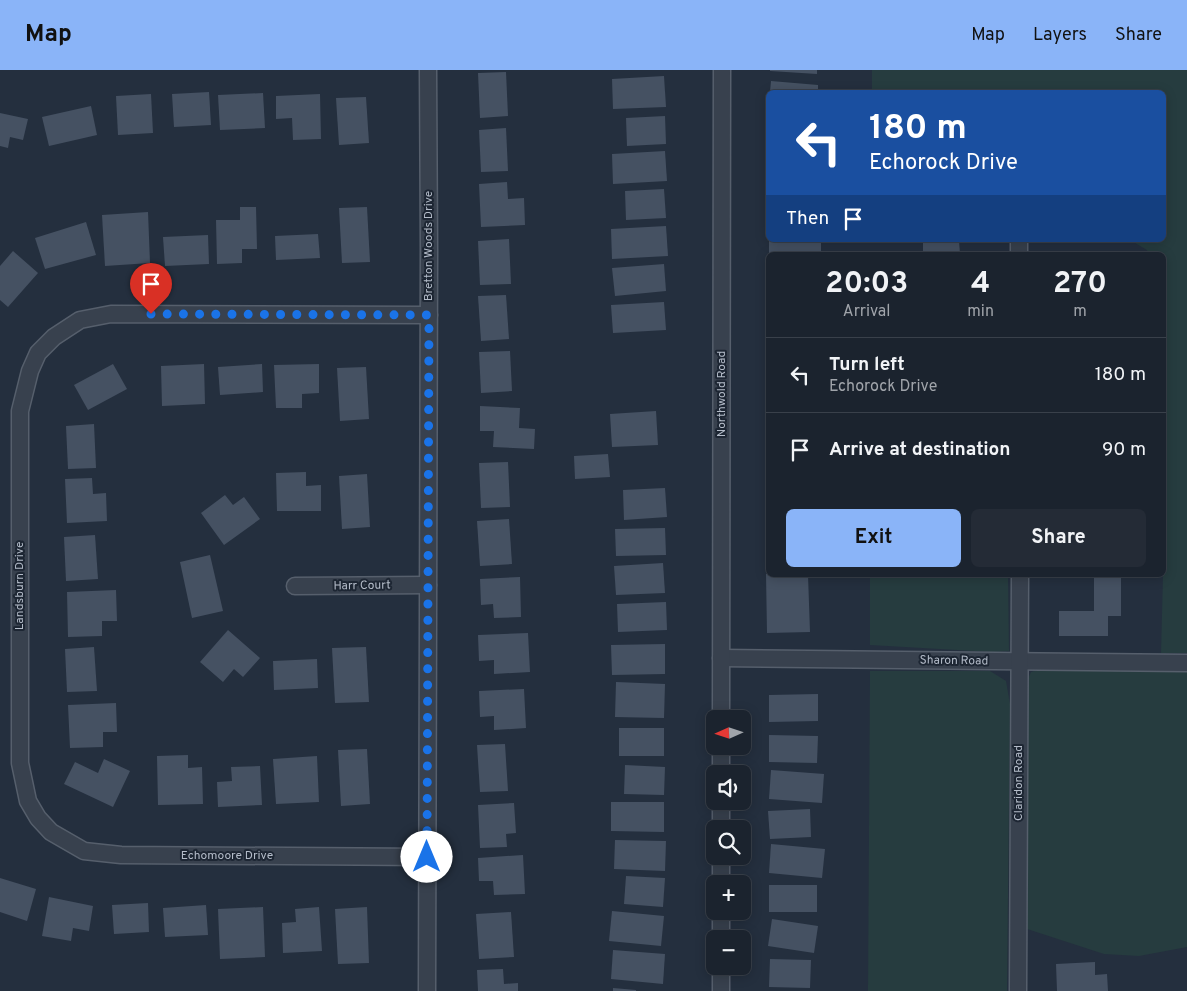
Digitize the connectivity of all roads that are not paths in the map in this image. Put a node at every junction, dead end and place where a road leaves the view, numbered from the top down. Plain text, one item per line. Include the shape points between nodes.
1 (428, 70) edge
2 (722, 70) edge
3 (429, 315) junction
4 (1020, 577) edge
5 (428, 585) junction
6 (296, 586) dead end
7 (721, 658) junction
8 (1020, 661) junction
9 (1187, 663) edge
10 (721, 710) edge
11 (38, 818) joint
12 (427, 857) junction
13 (721, 975) edge
14 (427, 991) edge
15 (721, 991) edge
16 (1018, 991) edge

1 - 3 street, Bretton Woods Drive
2 - 7 street, Northwold Road
3 - 5 street, Bretton Woods Drive
3 - 11 street, Landsburn Drive via 111,314 80,320 54,337 38,353 20,412 20,763 28,801
4 - 8 street, Claridon Road
5 - 6 street, Harr Court
5 - 12 street, Bretton Woods Drive
7 - 8 street, Sharon Road
7 - 10 street, Northwold Road
8 - 9 street, Sharon Road
8 - 16 street, Claridon Road
11 - 12 street, Echomoore Drive via 51,832 84,851 121,855
12 - 14 street, Bretton Woods Drive
13 - 15 street

